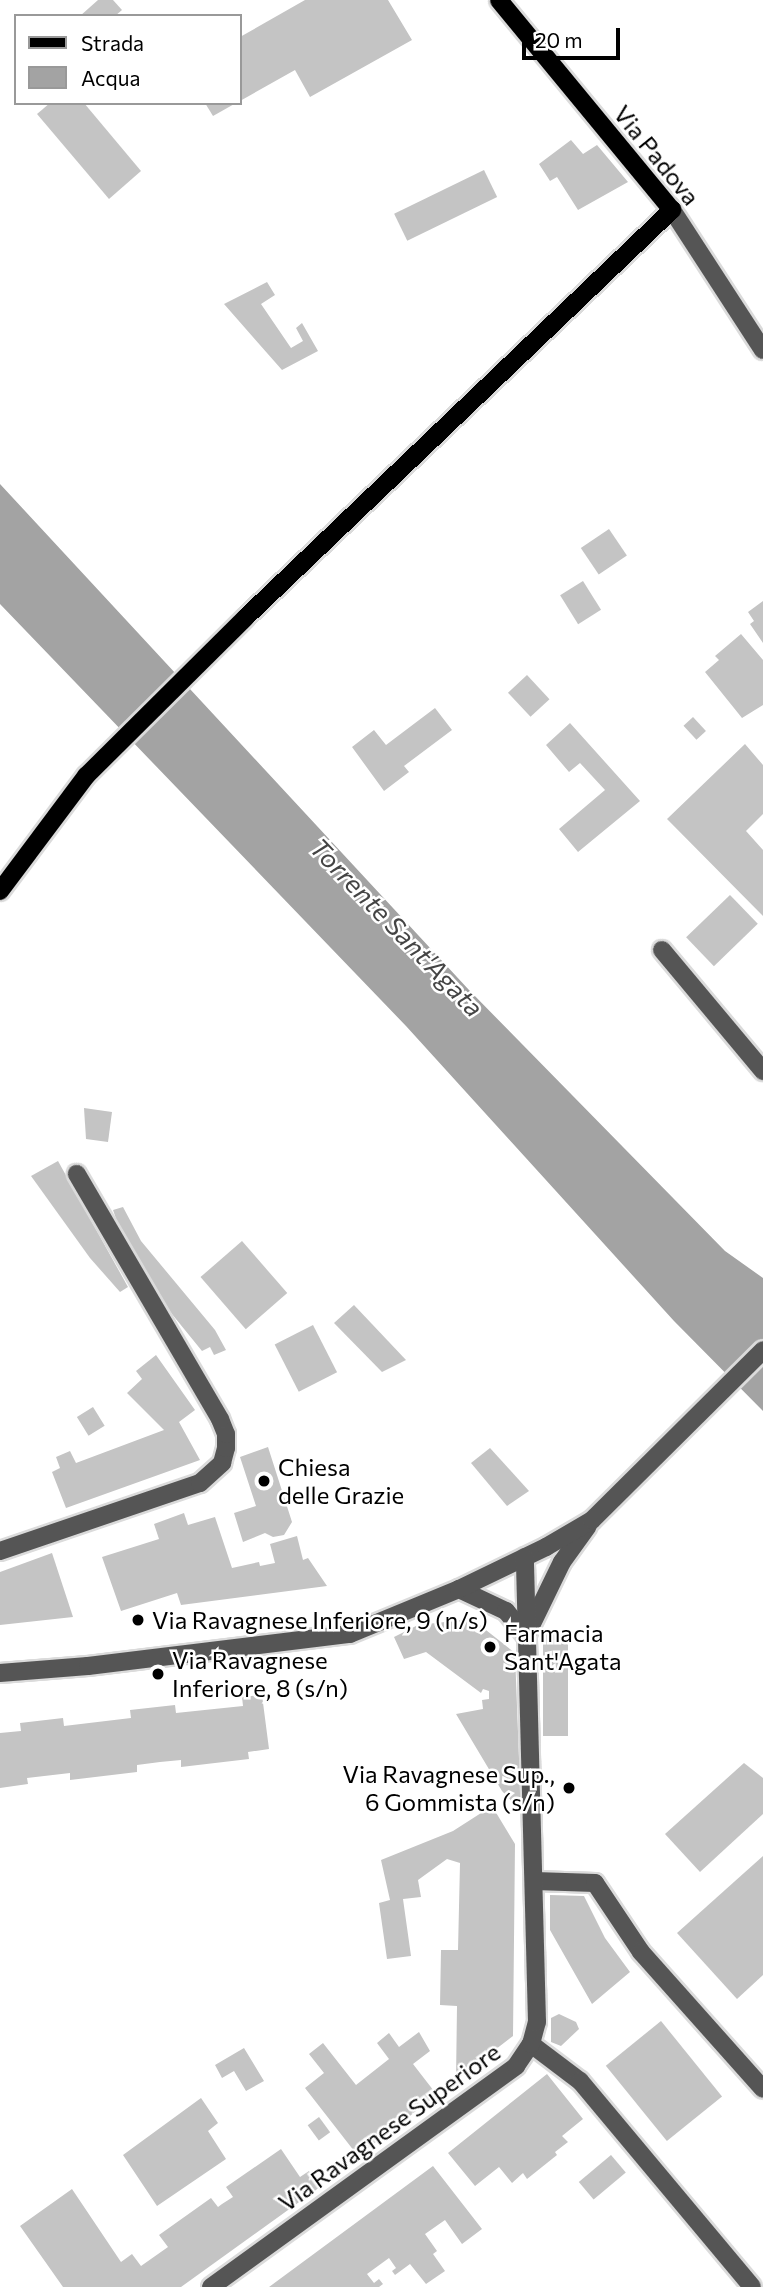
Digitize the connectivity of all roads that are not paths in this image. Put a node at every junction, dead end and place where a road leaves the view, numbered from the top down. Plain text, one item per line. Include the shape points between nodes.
1 (499, 0) edge
2 (671, 210) junction
3 (763, 350) edge
4 (0, 891) edge
5 (662, 950) dead end
6 (763, 1071) edge
7 (77, 1174) dead end
8 (763, 1350) edge
9 (592, 1520) junction
10 (0, 1551) edge
11 (525, 1558) junction
12 (459, 1589) junction
13 (526, 1636) junction
14 (0, 1673) edge
15 (535, 1881) junction
16 (531, 2044) junction
17 (763, 2089) edge
18 (211, 2287) edge
19 (752, 2287) edge

1 - 2 main road, Via Padova
2 - 3 street, Via Padova
2 - 4 main road via 244,618 86,776
5 - 6 street
7 - 10 street via 220,1419 226,1448 222,1463 200,1483
8 - 9 street
9 - 11 street
9 - 13 street via 562,1562
11 - 12 street
11 - 13 street, Via Ravagnese Superiore
12 - 13 street via 506,1611
12 - 14 street via 350,1634
13 - 15 street, Via Ravagnese Superiore
15 - 16 street, Via Ravagnese Superiore via 537,2022
15 - 17 street via 595,1883 641,1952
16 - 18 street, Via Ravagnese Superiore via 516,2066
16 - 19 street via 580,2081

